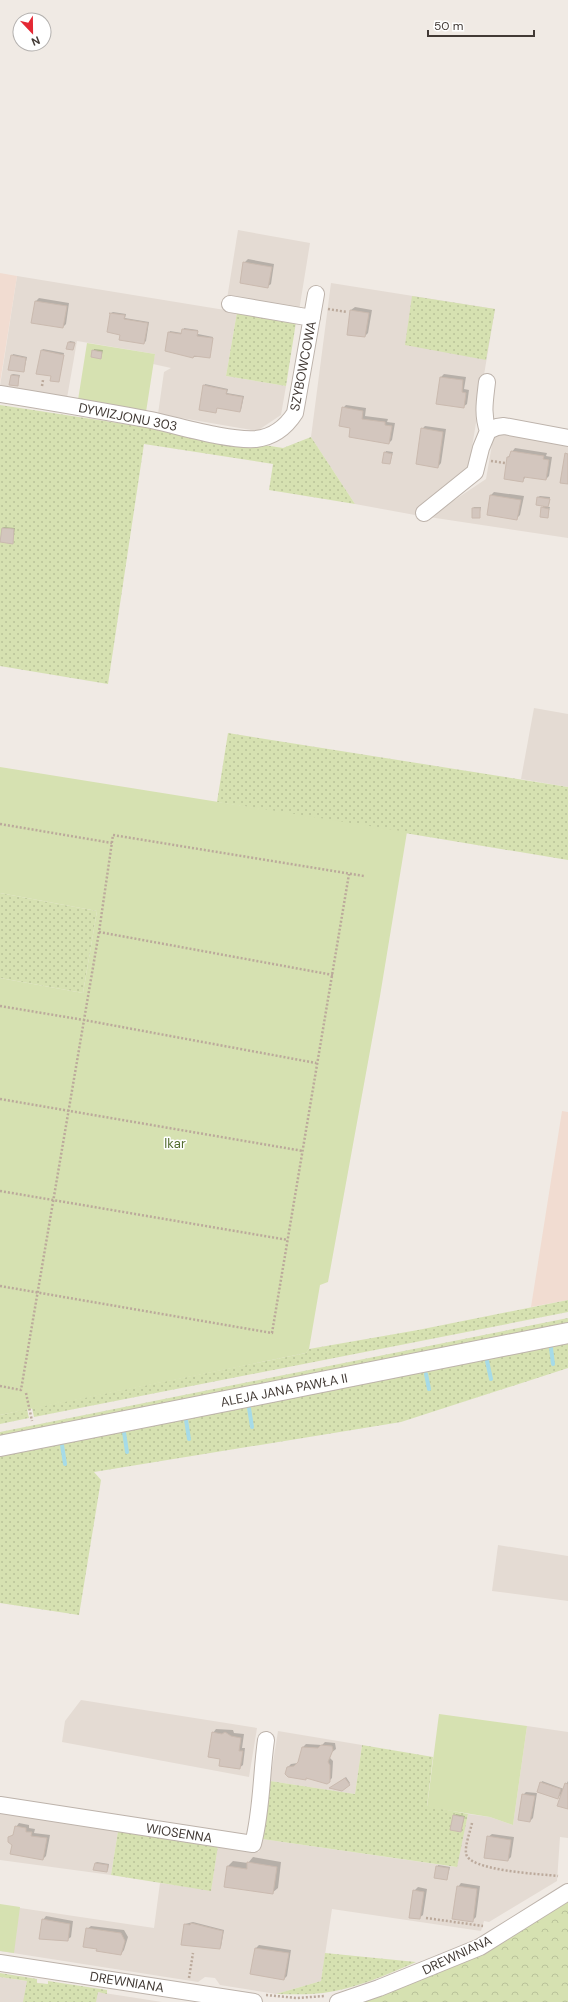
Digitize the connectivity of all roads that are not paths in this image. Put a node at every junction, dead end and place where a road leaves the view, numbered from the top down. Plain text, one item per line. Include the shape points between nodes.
1 (230, 304) dead end
2 (487, 382) dead end
3 (0, 394) edge
4 (488, 431) junction
5 (568, 438) edge
6 (256, 439) joint
7 (424, 513) dead end
8 (568, 1333) edge
9 (0, 1446) edge
10 (266, 1740) dead end
11 (0, 1805) edge
12 (568, 1892) edge
13 (0, 1963) edge
14 (260, 1999) edge
15 (334, 1999) edge

1 - 6 street, SZYBOWCOWA via 314,306 295,413 288,425 268,436
2 - 4 street via 483,410
3 - 6 street, DYWIZJONU 303 via 151,420 224,436
4 - 5 street via 504,426
4 - 7 street via 475,472
8 - 9 street, ALEJA JANA PAWŁA II
10 - 11 street, WIOSENNA via 262,1794 257,1834 253,1844
12 - 15 street, DREWNIANA via 480,1947 400,1980
13 - 14 street, DREWNIANA

